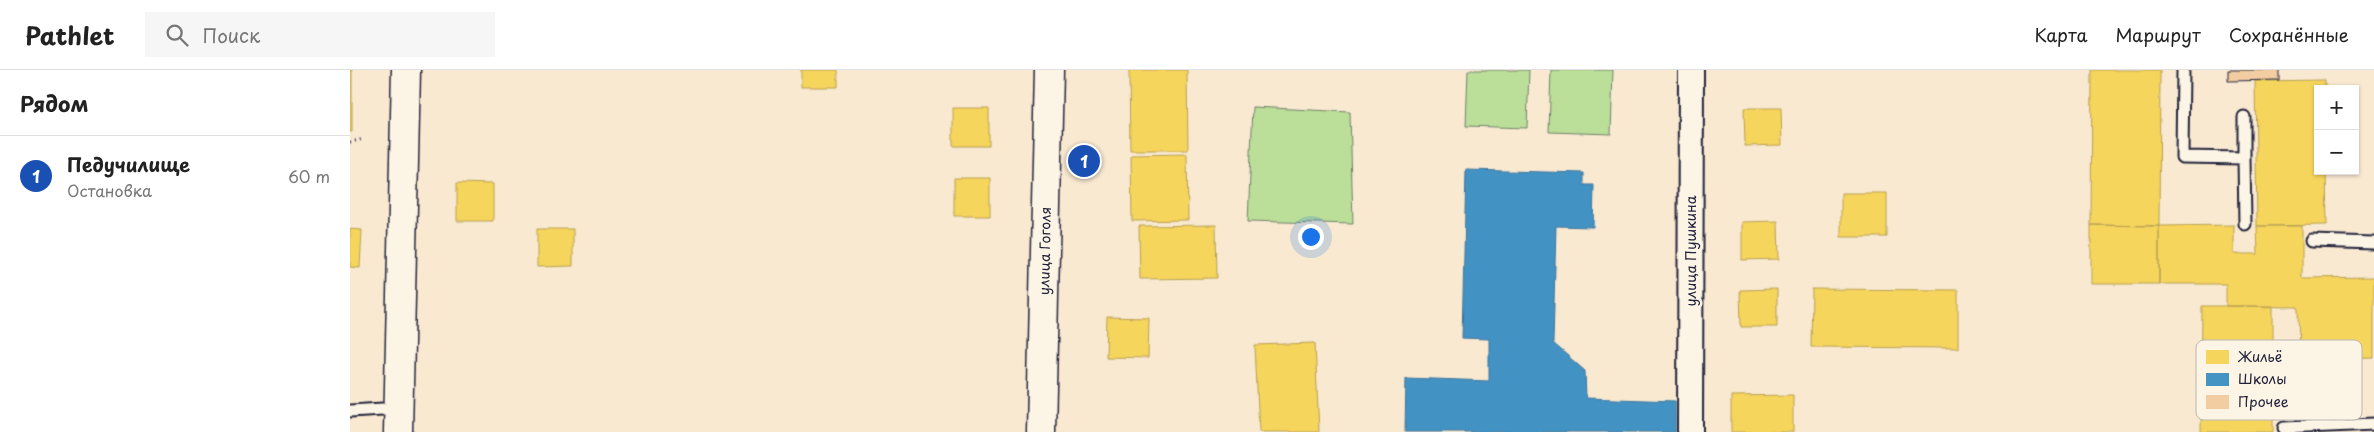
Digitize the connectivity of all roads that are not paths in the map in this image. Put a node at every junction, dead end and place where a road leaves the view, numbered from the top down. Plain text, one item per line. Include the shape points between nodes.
1 (406, 70) edge
2 (1049, 70) edge
3 (1691, 70) edge
4 (2183, 70) edge
5 (2244, 117) dead end
6 (2244, 158) junction
7 (2245, 224) dead end
8 (2312, 241) dead end
9 (2374, 242) edge
10 (350, 411) edge
11 (398, 420) edge
12 (2374, 424) edge
13 (2284, 428) dead end
14 (1041, 432) edge
15 (1690, 432) edge

1 - 11 main road
2 - 14 main road, улица Гоголя
3 - 15 street, улица Пушкина
4 - 6 lane via 2182,157
5 - 6 lane
6 - 7 lane
8 - 9 lane
10 - 11 lane
12 - 13 lane

